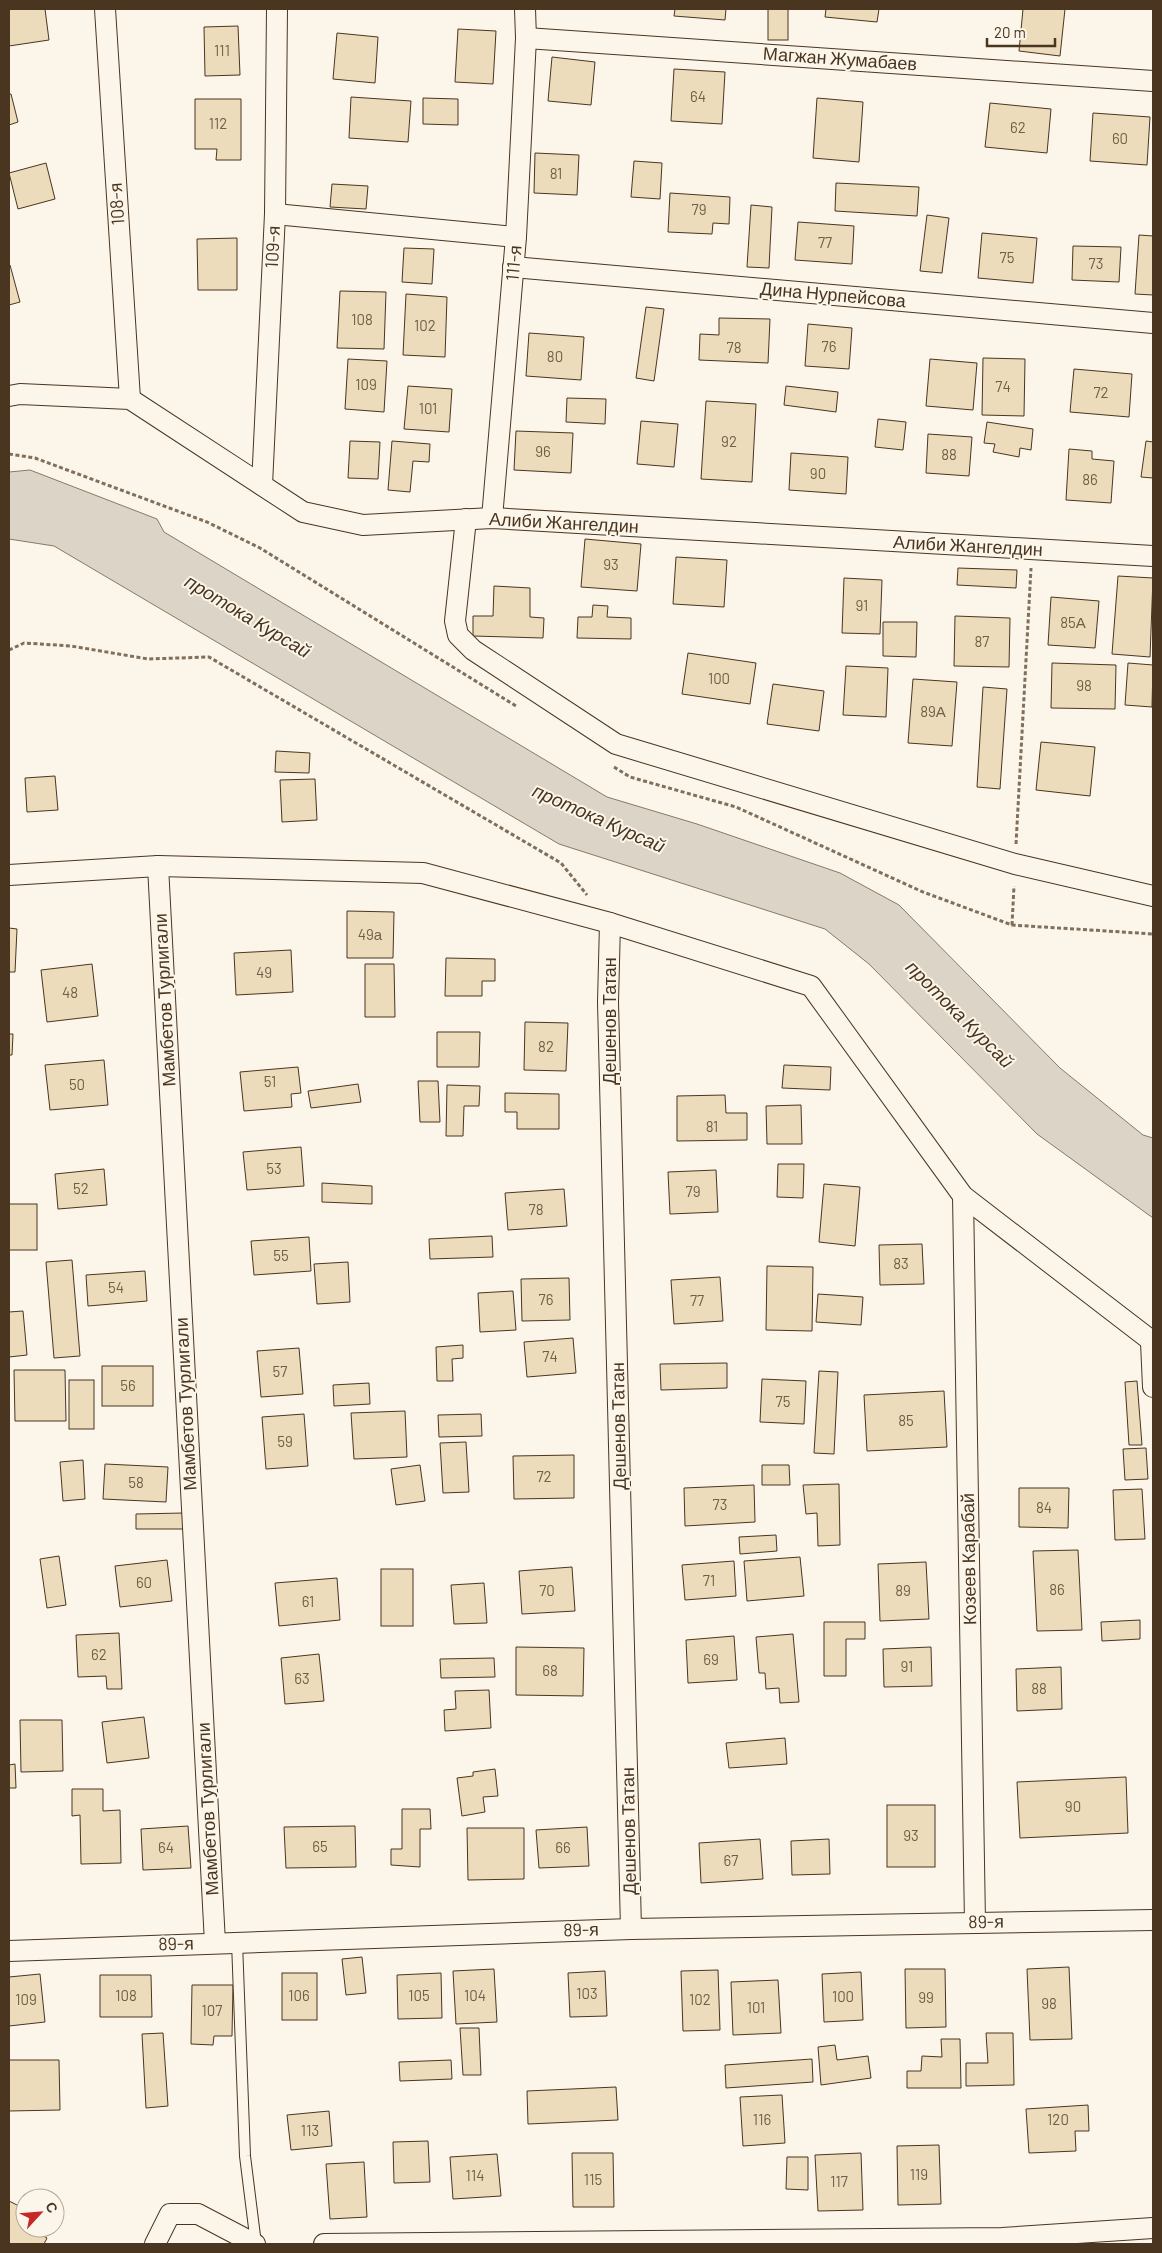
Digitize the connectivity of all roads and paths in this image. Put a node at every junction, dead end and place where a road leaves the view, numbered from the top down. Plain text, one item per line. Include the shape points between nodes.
1 (105, 9) edge
2 (277, 9) edge
3 (525, 9) edge
4 (526, 38) junction
5 (1153, 81) edge
6 (275, 214) junction
7 (516, 237) junction
8 (513, 266) junction
9 (1153, 323) edge
10 (9, 396) edge
11 (130, 398) junction
12 (262, 485) junction
13 (492, 518) junction
14 (466, 519) junction
15 (1032, 550) junction
16 (1153, 556) edge
17 (9, 650) edge
18 (1015, 864) junction
19 (158, 866) junction
20 (9, 875) edge
21 (1153, 896) edge
22 (610, 923) junction
23 (1012, 925) dead end
24 (963, 1196) junction
25 (1152, 1342) edge
26 (1153, 1387) edge
27 (1153, 1920) edge
28 (975, 1922) junction
29 (631, 1929) junction
30 (237, 1942) junction
31 (215, 1943) junction
32 (9, 1951) edge
33 (1153, 2228) edge
34 (1002, 2241) edge
35 (155, 2244) edge
36 (255, 2244) edge
37 (324, 2244) edge

1 - 11 street, 108-я
2 - 6 street, 109-я
3 - 4 street, 111-я
4 - 5 street, Магжан Жумабаев
4 - 7 street, 111-я
6 - 7 street
6 - 12 street, 109-я
7 - 8 street, 111-я
8 - 9 street, Дина Нурпейсова
8 - 13 street, 111-я
10 - 11 street
11 - 12 street, Алиби Жангелдин
12 - 14 street, Алиби Жангелдин via 303,512 363,525
13 - 14 street, Алиби Жангелдин
13 - 15 street, Алиби Жангелдин
14 - 18 street via 455,621 458,635 473,650 616,744
15 - 16 street, Алиби Жангелдин
15 - 18 path
17 - 22 path via 24,643 71,646 148,658 209,657 561,863
18 - 21 street
18 - 23 path
19 - 20 street
19 - 22 street via 423,873
19 - 31 street, Мамбетов Турлигали
22 - 24 street via 811,986
22 - 29 street, Дешенов Татан via 608,1002
24 - 25 street
24 - 28 street, Козеев Карабай
25 - 26 street
27 - 28 street, 89-я
28 - 29 street, 89-я
29 - 30 street, 89-я
30 - 31 street, 89-я
30 - 36 lane via 245,2156
31 - 32 street, 89-я
33 - 34 street
34 - 37 street
35 - 36 street via 170,2214 198,2214

